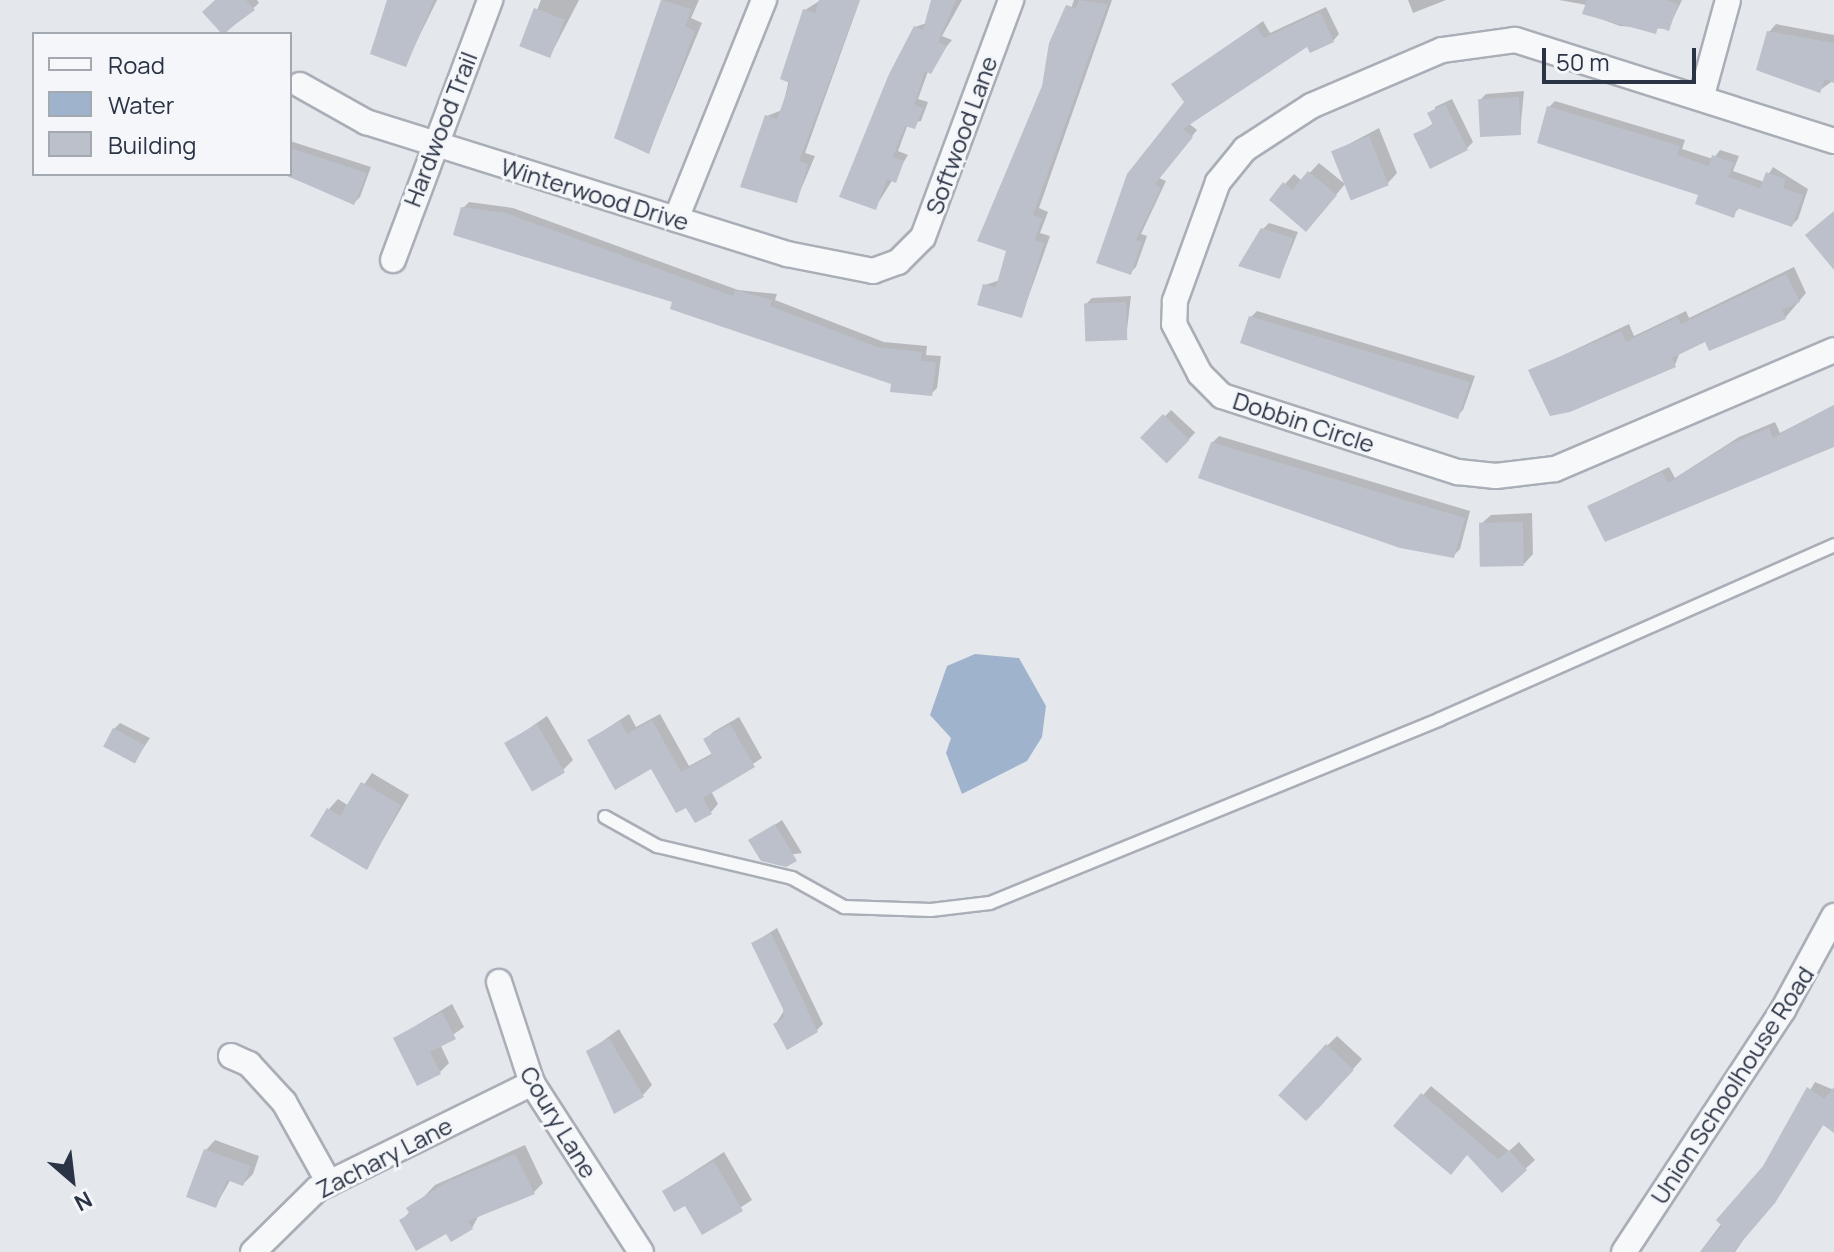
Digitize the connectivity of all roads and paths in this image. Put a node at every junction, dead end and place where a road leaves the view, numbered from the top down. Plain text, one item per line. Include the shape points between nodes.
1 (490, 0) edge
2 (764, 0) edge
3 (1011, 0) edge
4 (1728, 0) edge
5 (300, 85) dead end
6 (1702, 95) junction
7 (1834, 141) edge
8 (432, 143) junction
9 (676, 219) junction
10 (393, 260) dead end
11 (898, 262) joint
12 (1834, 350) edge
13 (1834, 545) edge
14 (605, 817) dead end
15 (1834, 916) edge
16 (499, 982) dead end
17 (231, 1056) dead end
18 (532, 1083) junction
19 (329, 1183) junction
20 (253, 1252) edge
21 (641, 1252) edge
22 (1624, 1252) edge

1 - 8 street, Hardwood Trail
2 - 9 street
3 - 11 street, Softwood Lane via 923,237
4 - 6 street
5 - 8 street, Winterwood Drive via 366,122
6 - 7 street, Dobbin Circle
6 - 12 street, Dobbin Circle via 1515,40 1442,50 1311,106 1245,149 1218,182 1175,301 1184,347 1222,396 1458,472 1524,476
8 - 9 street, Winterwood Drive
8 - 10 street, Hardwood Trail
9 - 11 street, Winterwood Drive via 856,272
13 - 14 lane via 1440,719 990,903 931,910 844,907 792,878 657,846
15 - 22 street, Union Schoolhouse Road via 1783,1010
16 - 18 street, Coury Lane
17 - 19 street via 284,1102
18 - 19 street, Zachary Lane
18 - 21 street, Coury Lane
19 - 20 street, Zachary Lane via 283,1215

